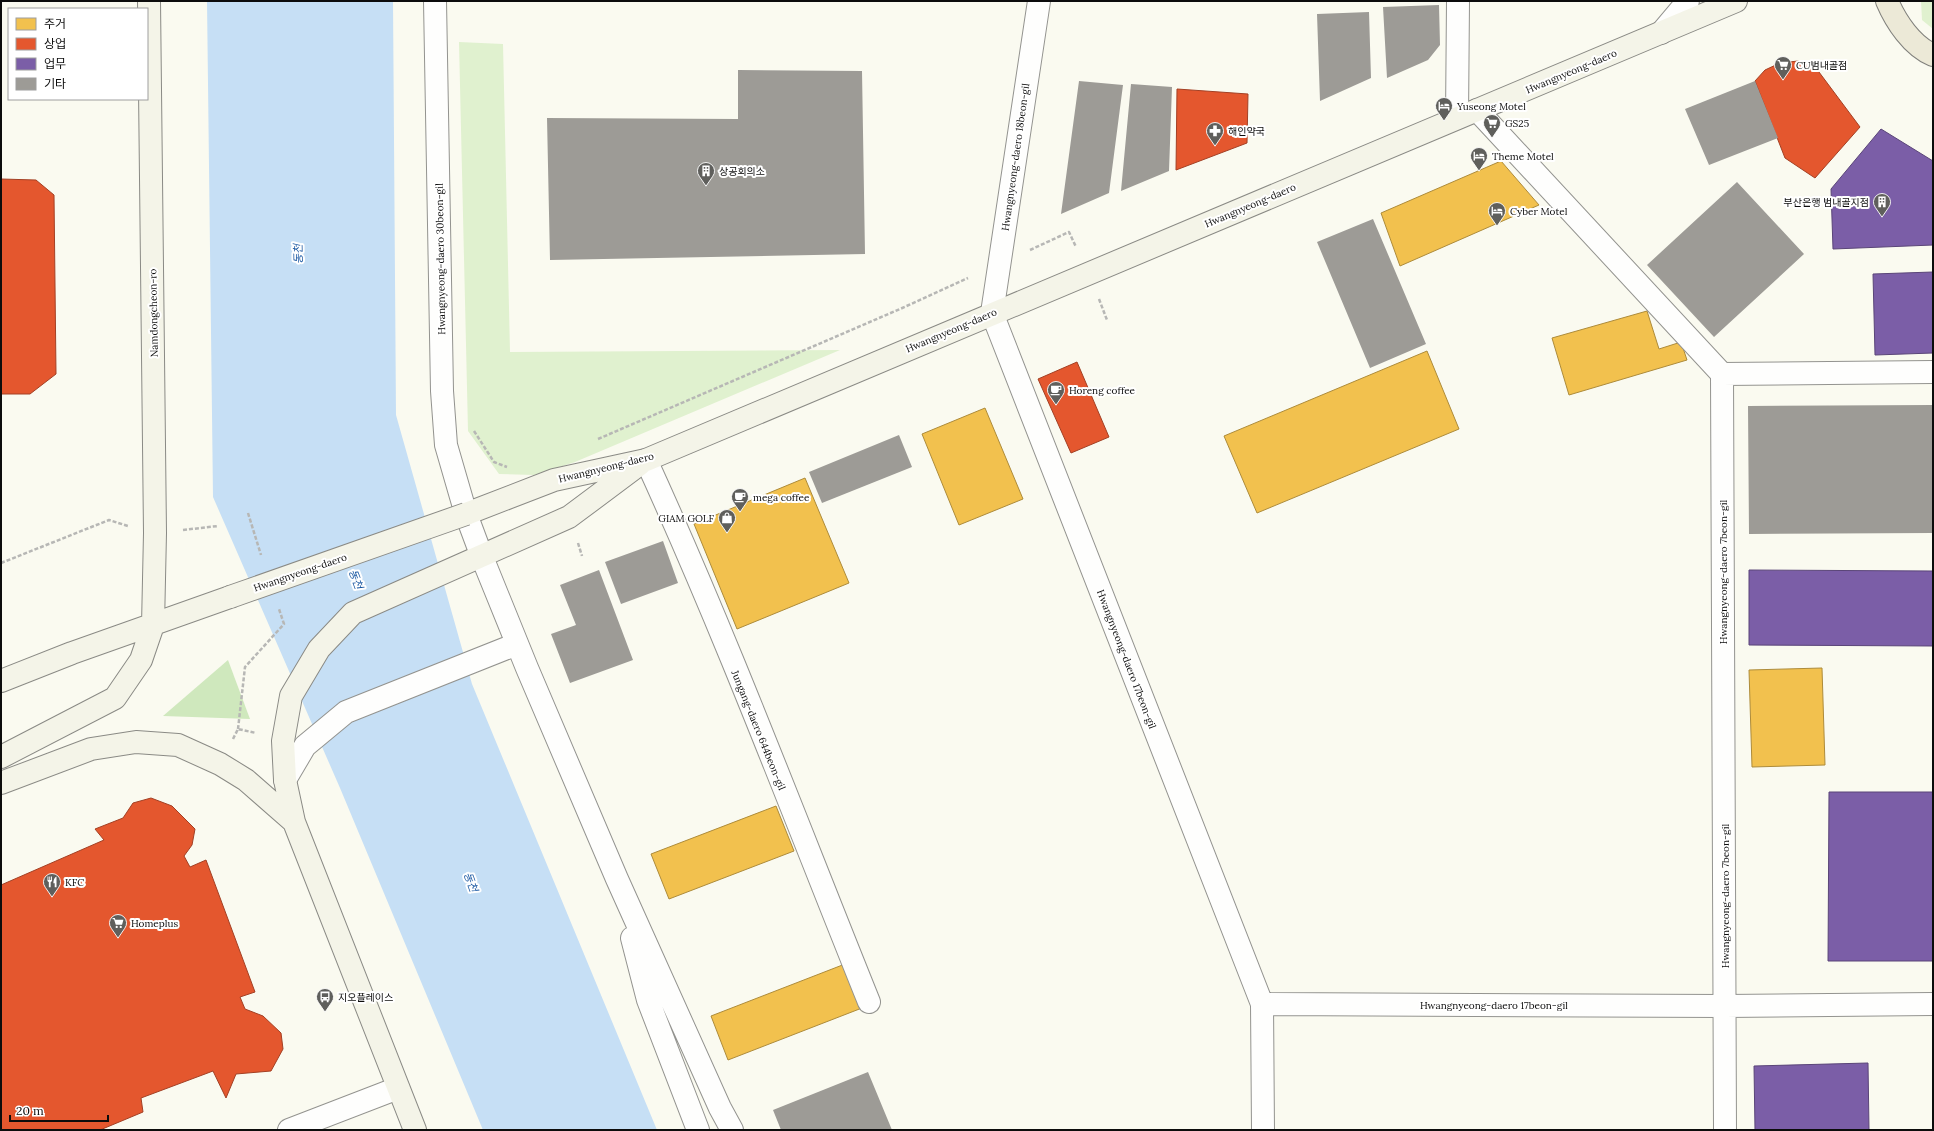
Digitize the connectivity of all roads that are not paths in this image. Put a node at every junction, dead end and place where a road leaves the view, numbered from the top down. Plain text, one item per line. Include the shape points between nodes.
1 (149, 1) edge
2 (435, 1) edge
3 (1039, 1) edge
4 (1458, 1) edge
5 (1688, 1) edge
6 (1736, 1) edge
7 (1887, 1) edge
8 (1661, 33) junction
9 (1933, 55) edge
10 (1477, 110) junction
11 (1457, 118) junction
12 (992, 313) junction
13 (1933, 372) edge
14 (1722, 374) junction
15 (646, 460) junction
16 (466, 514) junction
17 (482, 557) junction
18 (152, 625) junction
19 (517, 644) junction
20 (1, 681) edge
21 (1, 757) edge
22 (285, 780) junction
23 (1, 783) edge
24 (294, 822) junction
25 (616, 879) junction
26 (869, 1002) dead end
27 (1262, 1004) junction
28 (1933, 1004) edge
29 (1725, 1006) junction
30 (398, 1088) junction
31 (289, 1130) edge
32 (415, 1130) edge
33 (698, 1130) edge
34 (732, 1130) edge
35 (1263, 1130) edge
36 (1725, 1130) edge

1 - 18 main road, Namdongcheon-ro via 155,534
2 - 16 street, Hwangnyeong-daero 30beon-gil via 442,391 446,446
3 - 12 street, Hwangnyeong-daero 18beon-gil
4 - 11 street
5 - 8 street
6 - 8 main road, Hwangnyeong-daero
7 - 9 main road via 1895,19 1923,51
8 - 10 main road, Hwangnyeong-daero
10 - 11 main road, Hwangnyeong-daero
10 - 14 street
11 - 12 main road, Hwangnyeong-daero
12 - 15 main road, Hwangnyeong-daero
12 - 27 street, Hwangnyeong-daero 17beon-gil
13 - 14 street
14 - 29 street, Hwangnyeong-daero 7beon-gil
15 - 16 main road, Hwangnyeong-daero via 554,480
15 - 17 main road via 569,516
15 - 26 street, Jungang-daero 644beon-gil via 749,704
16 - 17 street
16 - 18 main road, Hwangnyeong-daero, bridge
17 - 19 street
17 - 22 main road via 353,613 319,649 291,696 283,740
18 - 20 main road, Hwangnyeong-daero
18 - 21 main road via 141,660 115,698
19 - 22 street via 346,712 305,746
19 - 25 street
22 - 24 main road
23 - 24 main road via 92,749 136,742 178,746 220,764 246,780
24 - 30 main road
25 - 33 street via 648,1000
25 - 34 street
27 - 29 street, Hwangnyeong-daero 17beon-gil
27 - 35 street, Hwangnyeong-daero 17beon-gil
28 - 29 street, Hwangnyeong-daero 17beon-gil
29 - 36 street, Hwangnyeong-daero 7beon-gil
30 - 31 street
30 - 32 main road

